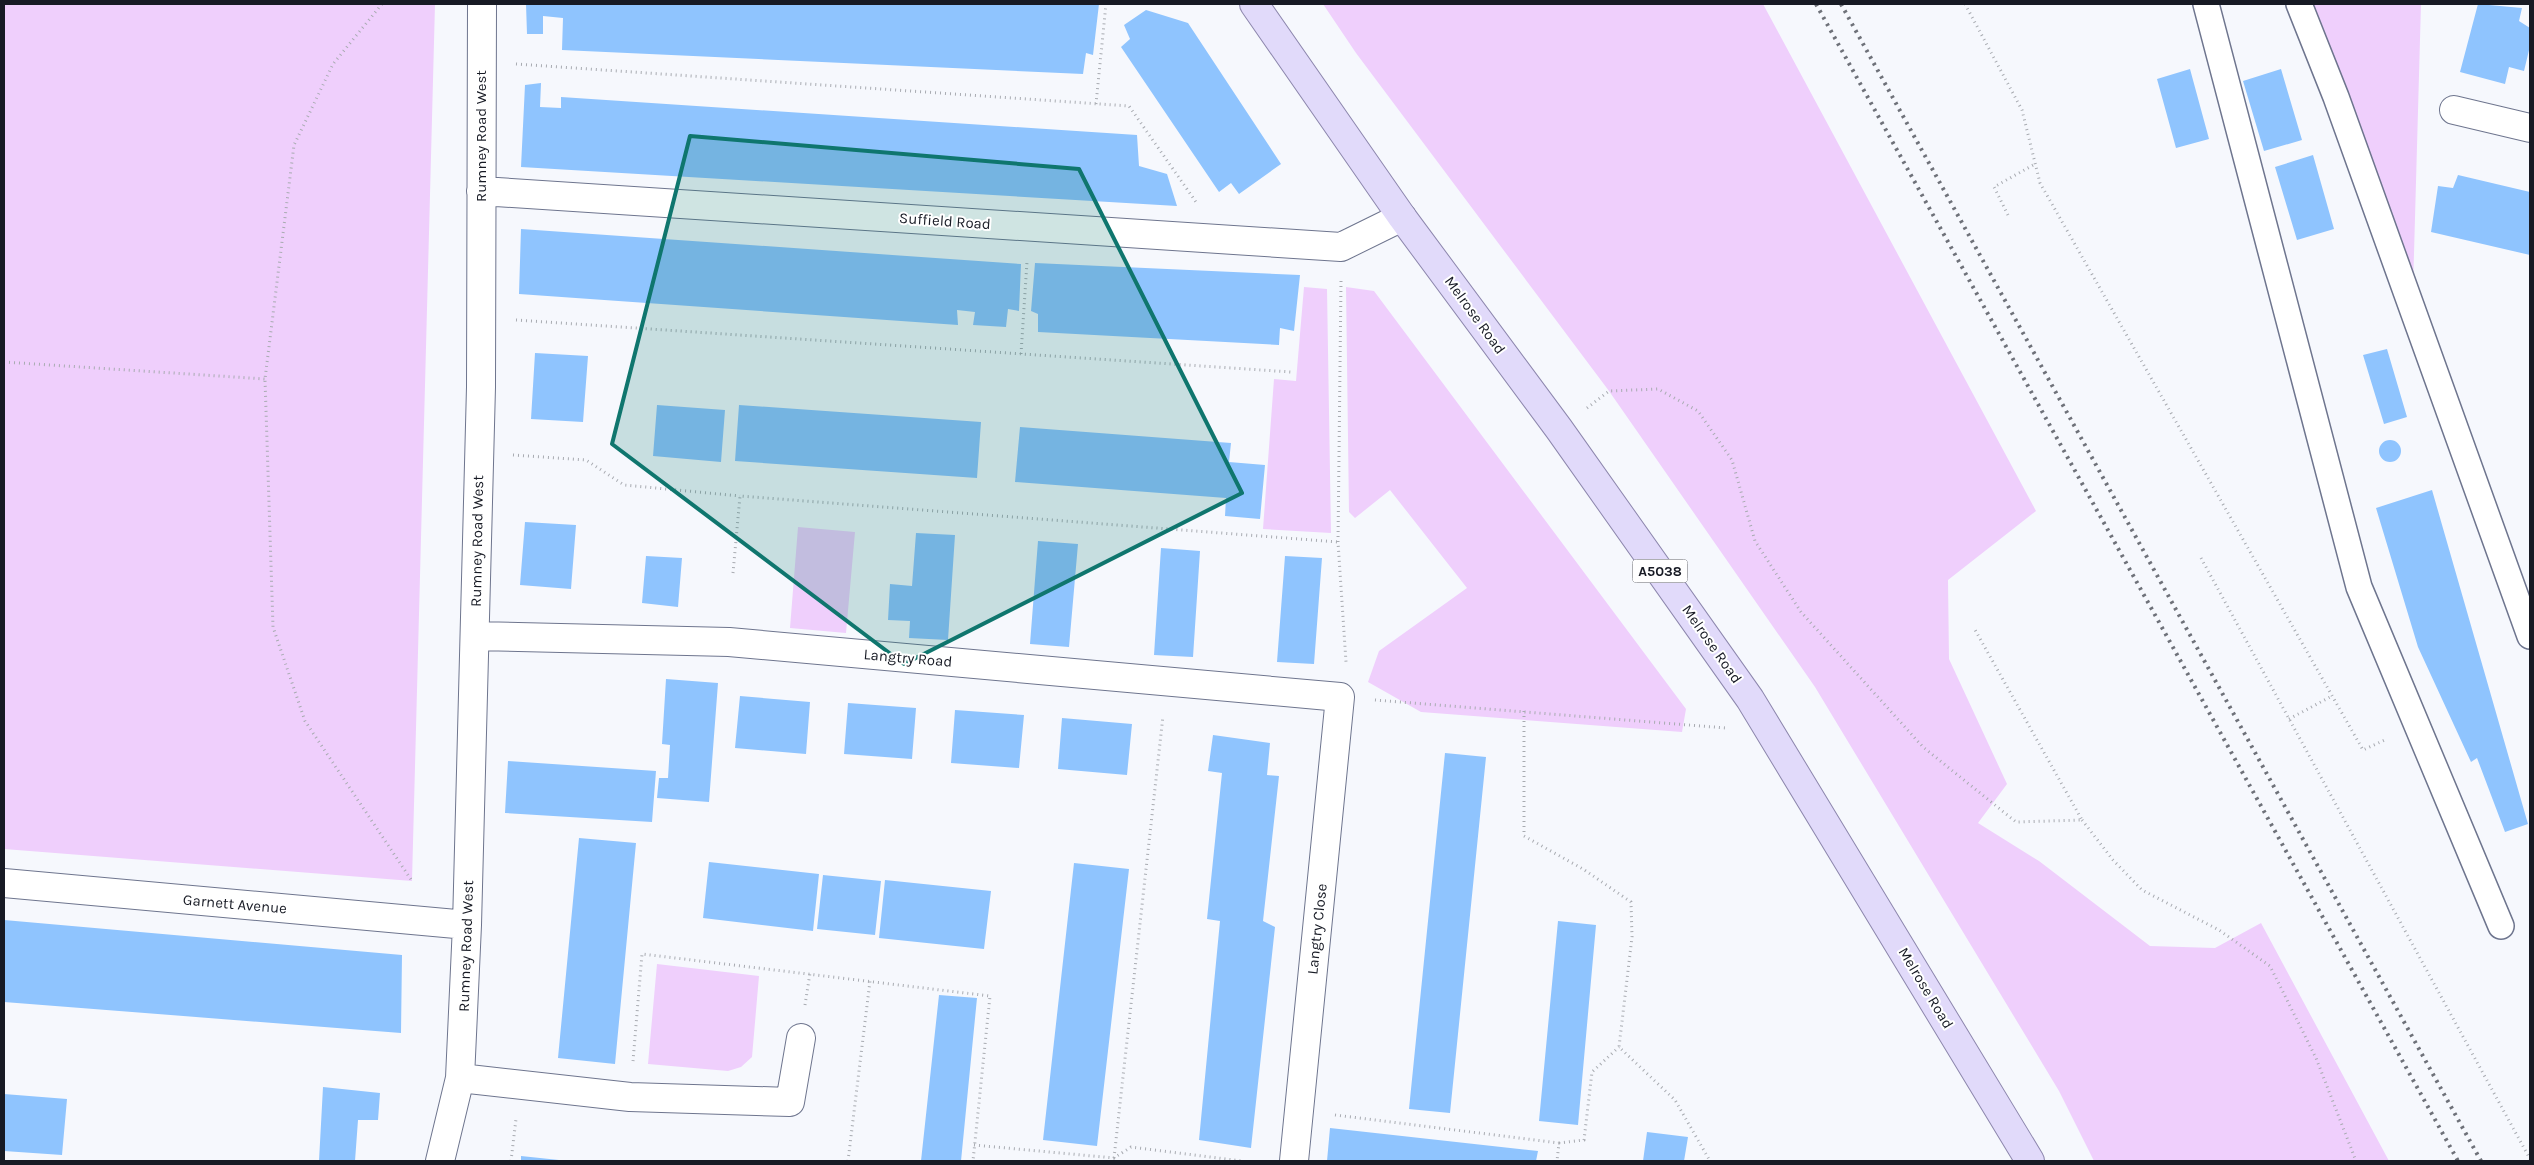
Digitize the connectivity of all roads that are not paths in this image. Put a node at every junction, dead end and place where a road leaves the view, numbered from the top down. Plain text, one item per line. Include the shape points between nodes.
1 (482, 4) edge
2 (1254, 4) edge
3 (2206, 4) edge
4 (2299, 4) edge
5 (2454, 110) dead end
6 (2530, 128) edge
7 (481, 191) junction
8 (1402, 217) junction
9 (475, 636) junction
10 (2530, 636) edge
11 (1344, 697) joint
12 (4, 882) edge
13 (467, 925) junction
14 (2501, 926) dead end
15 (801, 1038) dead end
16 (460, 1078) junction
17 (440, 1161) edge
18 (1294, 1161) edge
19 (2030, 1161) edge

1 - 7 street, Rumney Road West
2 - 8 main road, Melrose Road / A5038
3 - 14 lane via 2359,587
4 - 10 lane via 2336,97
5 - 6 street
7 - 8 street, Suffield Road via 1341,247
7 - 9 street, Rumney Road West via 481,387
8 - 19 main road, Melrose Road / A5038 via 1559,429 1750,699
9 - 11 street, Langtry Road via 729,642
9 - 13 street, Rumney Road West
11 - 18 street, Langtry Close
12 - 13 street, Garnett Avenue
13 - 16 street, Rumney Road West
15 - 16 street via 790,1102 630,1097
16 - 17 street, Rumney Road West

